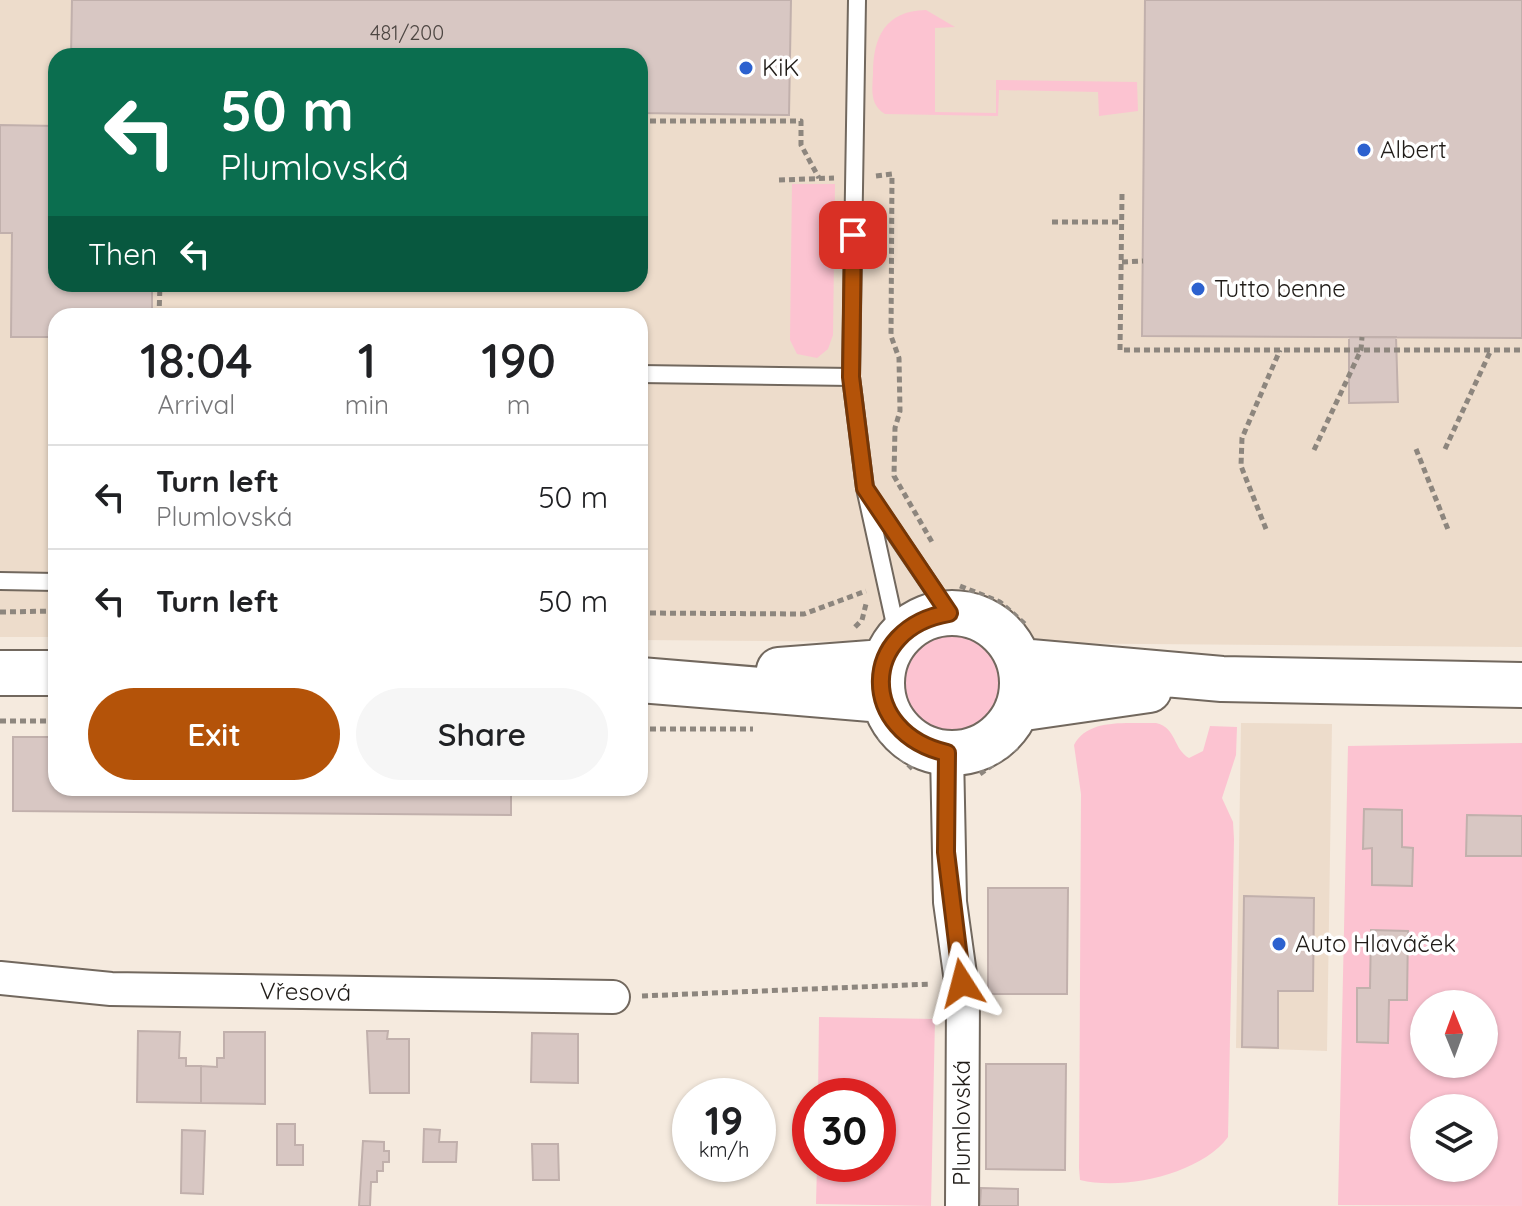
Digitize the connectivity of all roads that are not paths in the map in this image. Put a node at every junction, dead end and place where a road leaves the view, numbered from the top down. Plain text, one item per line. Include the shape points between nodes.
1 (857, 0) edge
2 (648, 374) edge
3 (851, 377) junction
4 (865, 488) junction
5 (0, 581) edge
6 (48, 582) edge
7 (949, 613) junction
8 (1019, 661) junction
9 (0, 673) edge
10 (48, 673) edge
11 (1222, 679) junction
12 (648, 680) edge
13 (648, 680) edge
14 (883, 682) junction
15 (1522, 685) edge
16 (1023, 722) junction
17 (947, 771) junction
18 (0, 978) edge
19 (613, 997) road end
20 (962, 1206) edge

1 - 3 lane
2 - 3 lane
3 - 4 lane
4 - 7 lane
4 - 14 lane
5 - 6 lane
7 - 8 main road via 992,625
7 - 14 main road via 929,616
8 - 11 main road
8 - 16 main road
9 - 10 main road
11 - 15 main road
11 - 16 main road
12 - 14 main road via 836,665
13 - 14 main road
14 - 17 main road via 892,720
16 - 17 main road via 969,751
17 - 20 street, Plumlovská via 950,902 962,983
18 - 19 street, Vřesová via 111,989

